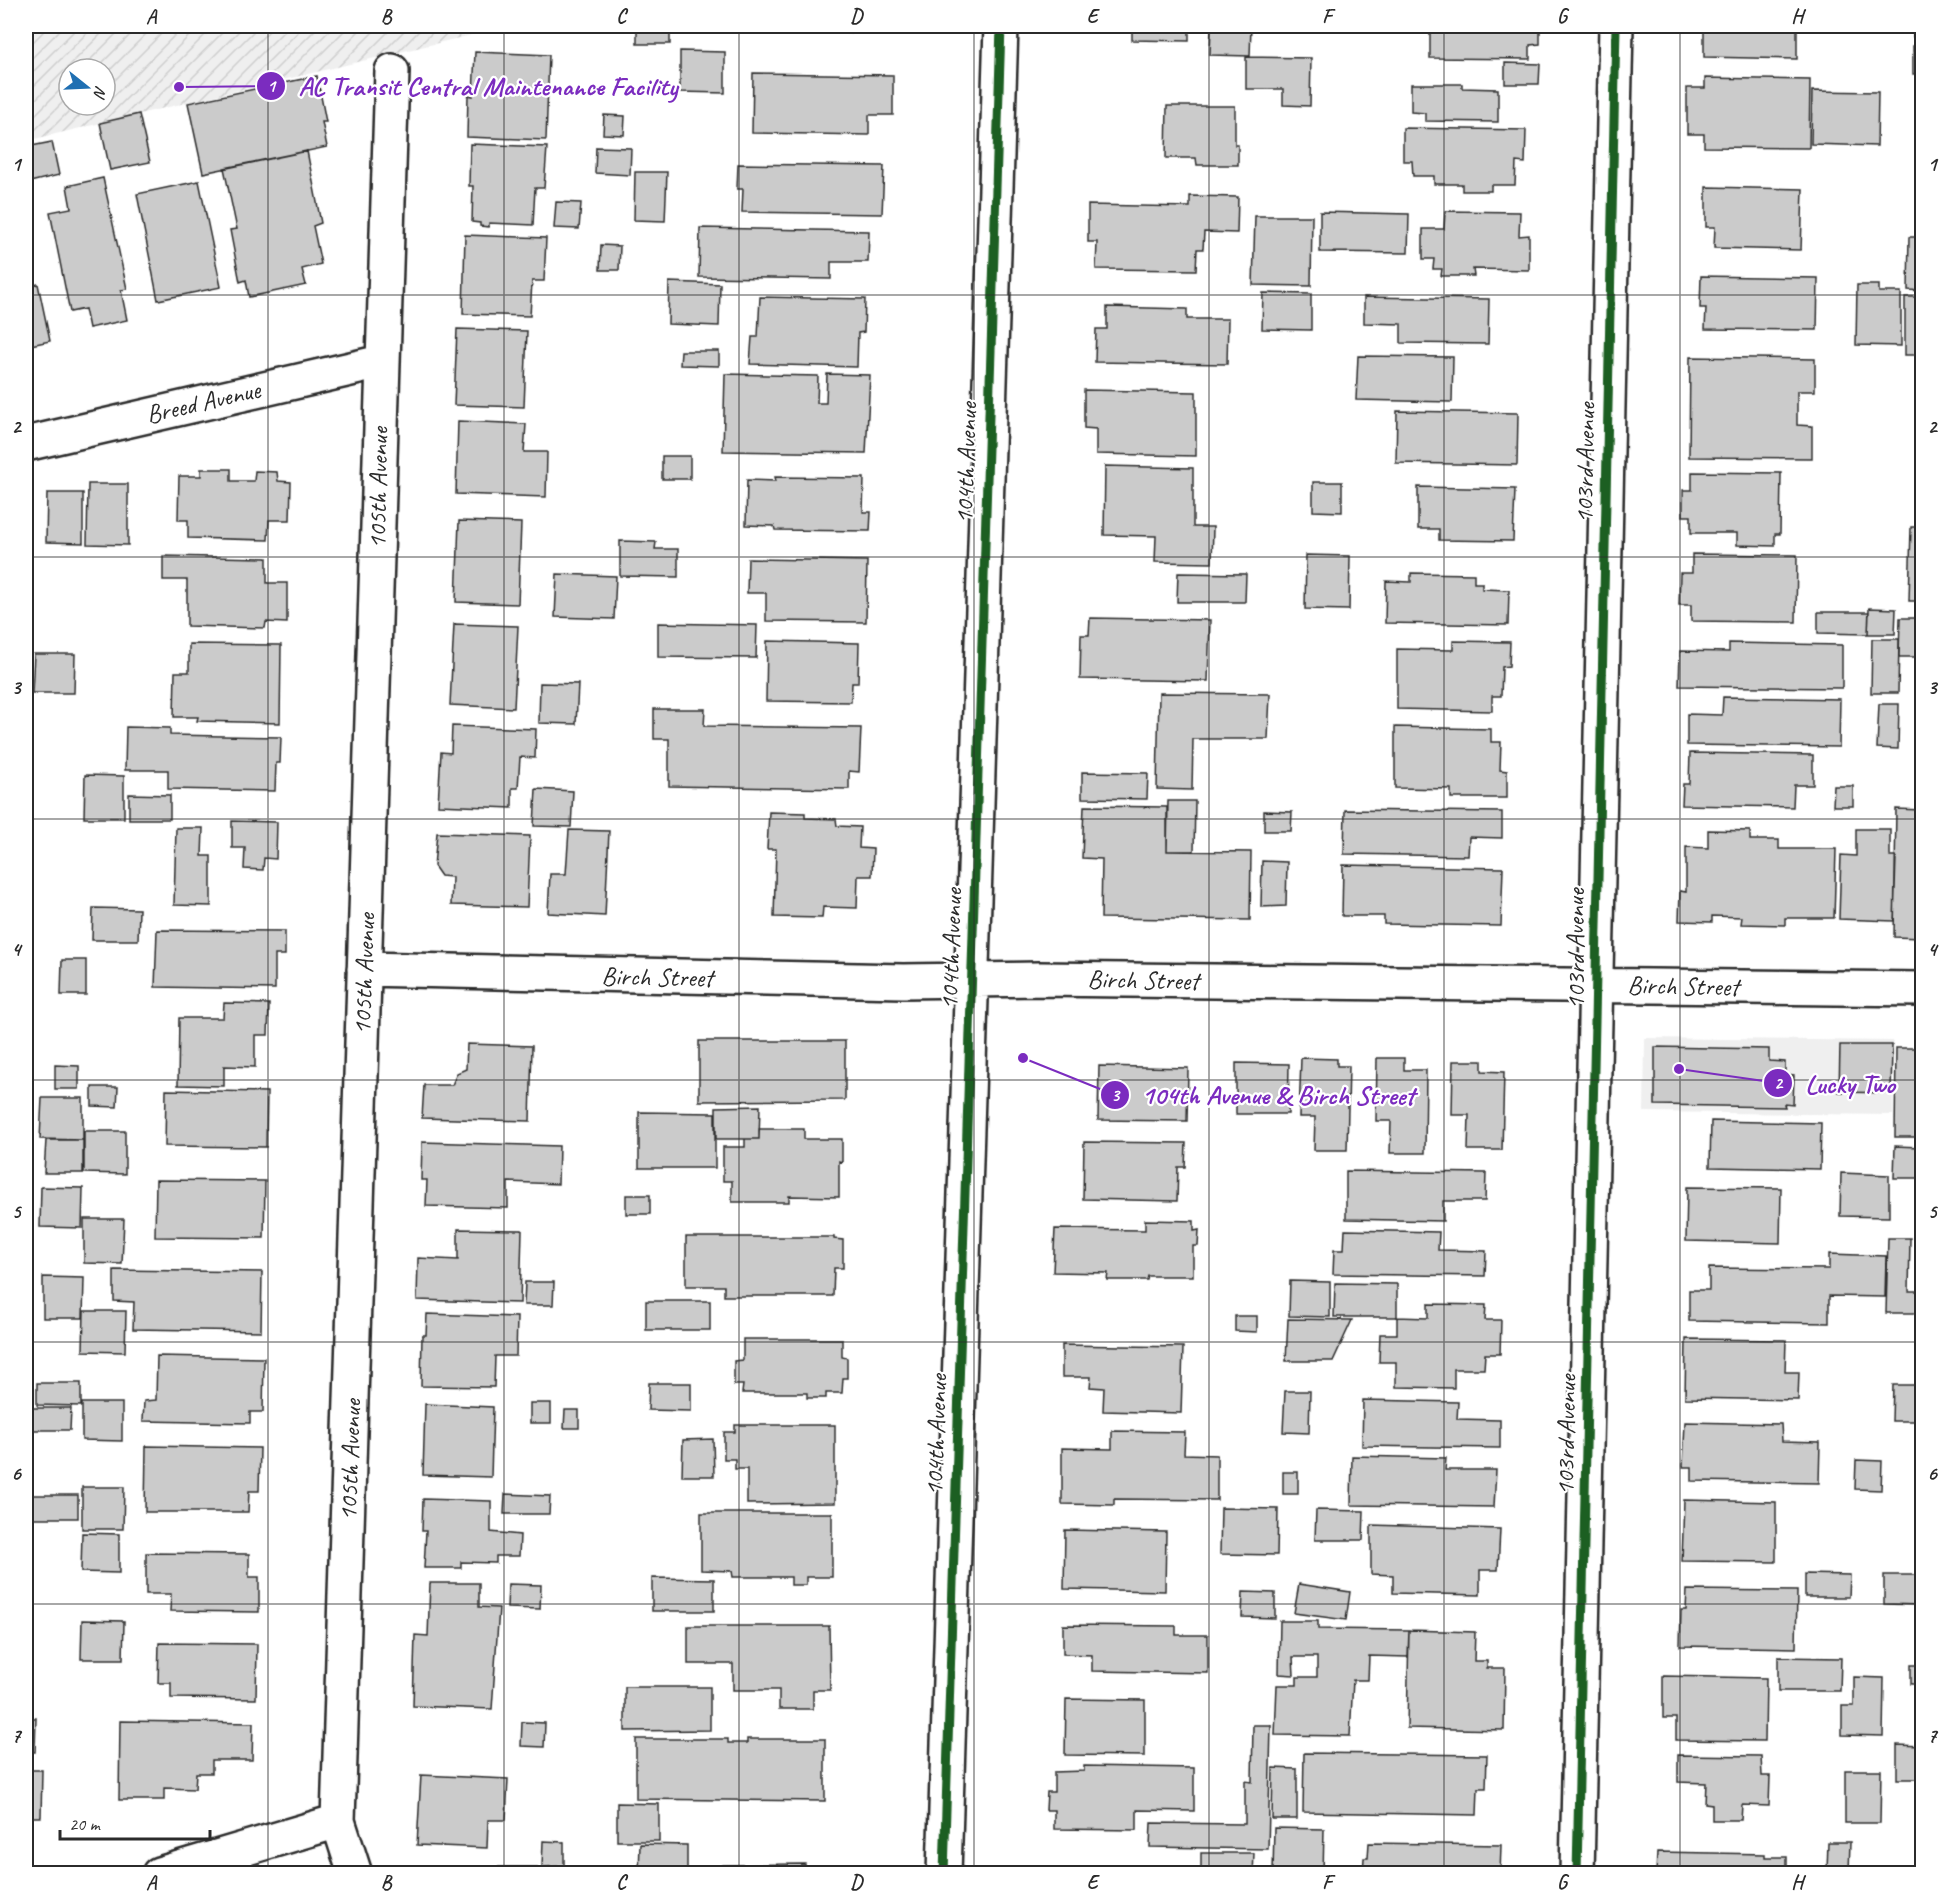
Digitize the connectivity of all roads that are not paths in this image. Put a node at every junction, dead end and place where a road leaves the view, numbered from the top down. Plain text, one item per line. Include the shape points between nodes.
1 (1001, 26) edge
2 (1616, 26) edge
3 (392, 71) dead end
4 (381, 362) junction
5 (26, 444) edge
6 (364, 969) junction
7 (970, 980) junction
8 (1596, 985) junction
9 (1923, 989) edge
10 (338, 1821) junction
11 (159, 1874) edge
12 (356, 1874) edge
13 (944, 1874) edge
14 (1577, 1874) edge

1 - 7 street, 104th Avenue
2 - 8 street, 103rd Avenue
3 - 4 street, 105th Avenue
4 - 5 street, Breed Avenue
4 - 6 street, 105th Avenue
6 - 7 street, Birch Street
6 - 10 street, 105th Avenue
7 - 8 street, Birch Street
7 - 13 street, 104th Avenue
8 - 9 street, Birch Street
8 - 14 street, 103rd Avenue
10 - 11 street
10 - 12 street, 105th Avenue

